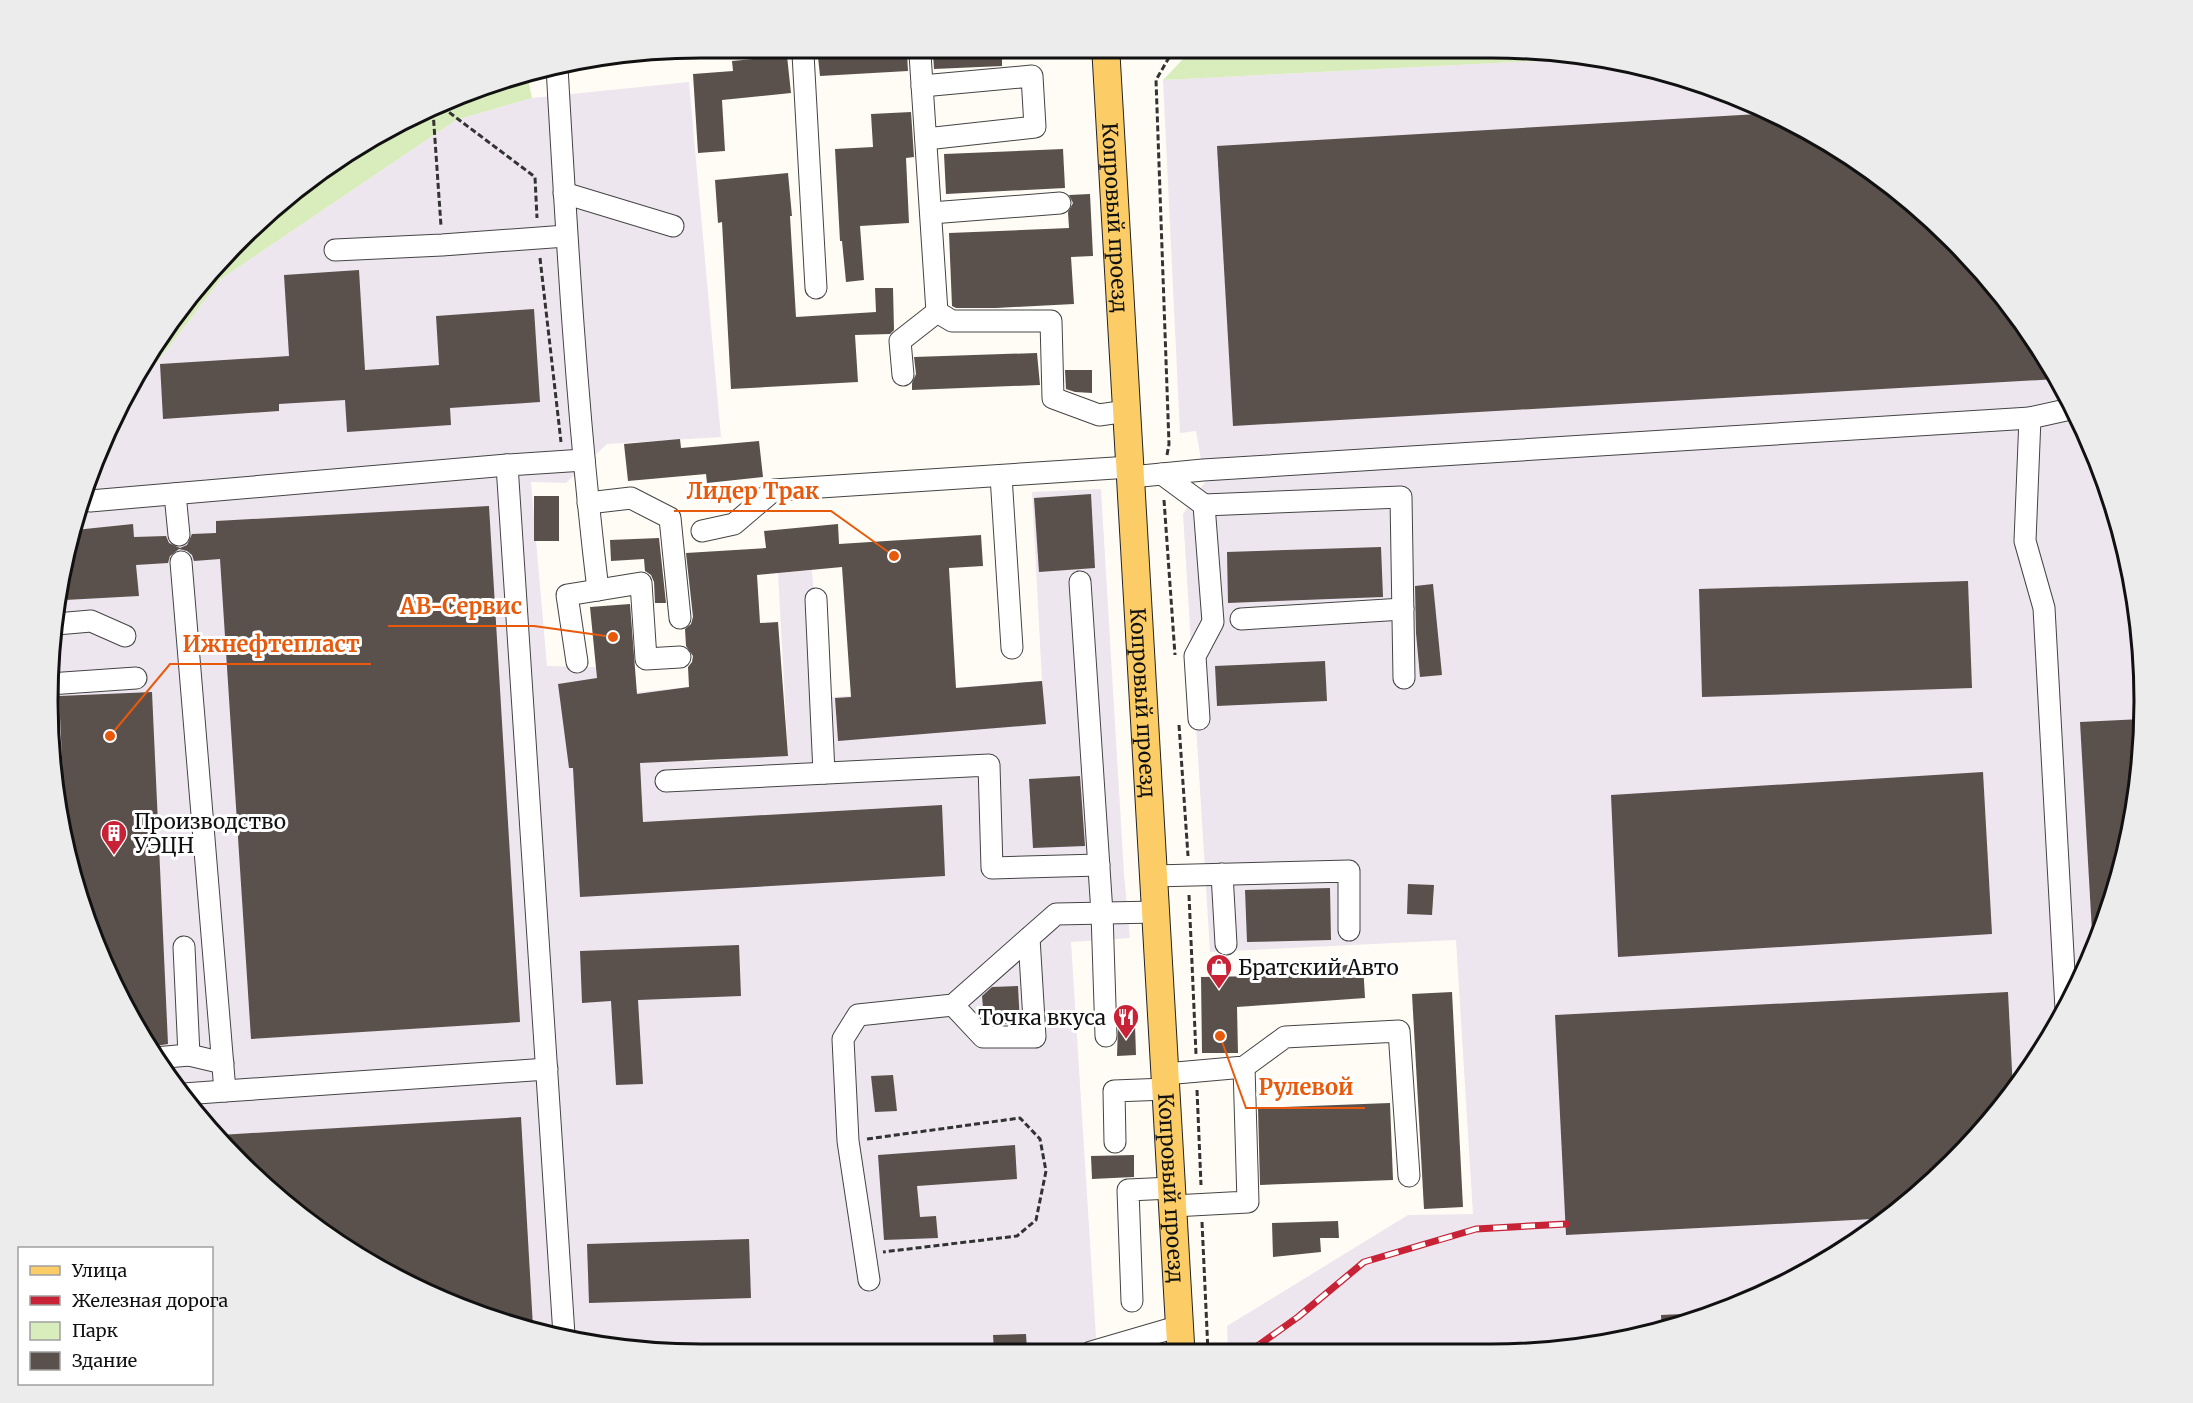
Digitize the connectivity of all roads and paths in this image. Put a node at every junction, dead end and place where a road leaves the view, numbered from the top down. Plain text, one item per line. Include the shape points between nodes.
1 (803, 58) edge
2 (920, 58) edge
3 (1106, 58) edge
4 (1169, 58) edge
5 (557, 75) edge
6 (922, 86) junction
7 (447, 111) edge
8 (433, 117) edge
9 (926, 139) junction
10 (564, 193) junction
11 (1060, 203) dead end
12 (931, 213) junction
13 (673, 226) dead end
14 (566, 236) junction
15 (538, 238) junction
16 (442, 245) junction
17 (335, 250) dead end
18 (816, 288) dead end
19 (937, 312) junction
20 (903, 375) dead end
21 (2064, 410) edge
22 (1127, 411) junction
23 (2030, 418) junction
24 (574, 461) junction
25 (507, 465) junction
26 (1130, 472) junction
27 (1162, 474) junction
28 (1001, 476) junction
29 (175, 494) junction
30 (91, 501) edge
31 (588, 503) junction
32 (1204, 506) junction
33 (702, 531) dead end
34 (179, 535) dead end
35 (181, 562) dead end
36 (1080, 582) dead end
37 (598, 590) junction
38 (816, 599) dead end
39 (1403, 609) junction
40 (680, 618) dead end
41 (1241, 619) dead end
42 (63, 623) edge
43 (125, 636) dead end
44 (1012, 648) dead end
45 (680, 657) dead end
46 (577, 662) dead end
47 (1175, 664) dead end
48 (136, 678) dead end
49 (1404, 678) dead end
50 (59, 683) edge
51 (1189, 721) joint
52 (824, 773) junction
53 (666, 781) dead end
54 (1098, 865) junction
55 (1222, 874) junction
56 (1189, 875) junction
57 (1154, 876) junction
58 (1156, 912) junction
59 (1102, 913) junction
60 (1349, 930) dead end
61 (1029, 938) junction
62 (1226, 944) dead end
63 (184, 947) dead end
64 (2065, 991) edge
65 (953, 1005) junction
66 (1106, 1036) dead end
67 (189, 1055) junction
68 (166, 1057) edge
69 (223, 1063) junction
70 (1244, 1067) junction
71 (547, 1069) junction
72 (1196, 1072) junction
73 (1166, 1081) junction
74 (225, 1091) junction
75 (191, 1093) edge
76 (848, 1141) junction
77 (1115, 1142) dead end
78 (1409, 1176) dead end
79 (1172, 1197) junction
80 (1201, 1203) junction
81 (866, 1254) junction
82 (869, 1280) dead end
83 (1132, 1300) dead end
84 (564, 1329) edge
85 (1181, 1339) edge
86 (1146, 1344) edge
87 (1208, 1344) edge

1 - 18 lane
2 - 6 lane
3 - 22 main road, Копровый проезд
4 - 27 path via 1155,80 1169,444
5 - 10 lane
6 - 9 lane
6 - 9 lane via 1032,76 1035,127
7 - 15 path via 535,177
8 - 16 path
9 - 12 lane
10 - 13 lane
10 - 14 lane
11 - 12 lane
12 - 19 lane
14 - 15 lane
14 - 24 lane
15 - 16 lane
15 - 24 path
16 - 17 lane
19 - 20 lane via 900,340
19 - 22 lane via 952,321 1051,321 1053,398 1099,415
21 - 23 lane
22 - 26 main road, Копровый проезд
23 - 27 lane
23 - 64 lane via 2025,541 2044,608
24 - 25 lane
24 - 31 lane
25 - 29 lane
25 - 71 lane
26 - 27 lane
26 - 28 lane
26 - 57 main road, Копровый проезд
27 - 32 lane
27 - 47 path
28 - 33 lane via 774,490 734,524
28 - 44 lane
29 - 30 lane
29 - 34 lane
31 - 37 lane
31 - 40 lane via 631,498 670,518
32 - 39 lane via 1401,497
32 - 51 lane via 1213,622 1195,656
35 - 69 lane
36 - 54 lane
37 - 45 lane via 641,583 646,659
37 - 46 lane via 567,595
38 - 52 lane
39 - 41 lane
39 - 49 lane
42 - 43 lane via 91,621
48 - 50 lane
51 - 56 path
52 - 53 lane
52 - 54 lane via 989,765 992,868
54 - 59 lane
55 - 56 lane
55 - 60 lane via 1349,871
55 - 62 lane
56 - 57 lane
56 - 72 path
57 - 58 main road, Копровый проезд
58 - 59 lane
58 - 73 main road, Копровый проезд
59 - 61 lane via 1056,914
59 - 66 lane
61 - 65 lane
61 - 65 lane via 1035,1037 983,1037
63 - 67 lane
65 - 76 lane via 858,1016 843,1039
67 - 68 lane
67 - 69 lane
69 - 74 lane
70 - 72 lane
70 - 78 lane via 1285,1037 1399,1031
70 - 80 lane via 1248,1202
71 - 74 lane
71 - 84 lane
72 - 73 lane
72 - 80 path
73 - 77 lane via 1114,1091
73 - 79 main road, Копровый проезд
74 - 75 lane
76 - 81 lane
76 - 81 path via 1020,1118 1040,1139 1046,1171 1036,1220 1017,1236
79 - 80 lane
79 - 83 lane via 1128,1190
79 - 85 main road, Копровый проезд
80 - 87 path
81 - 82 lane
85 - 86 lane

